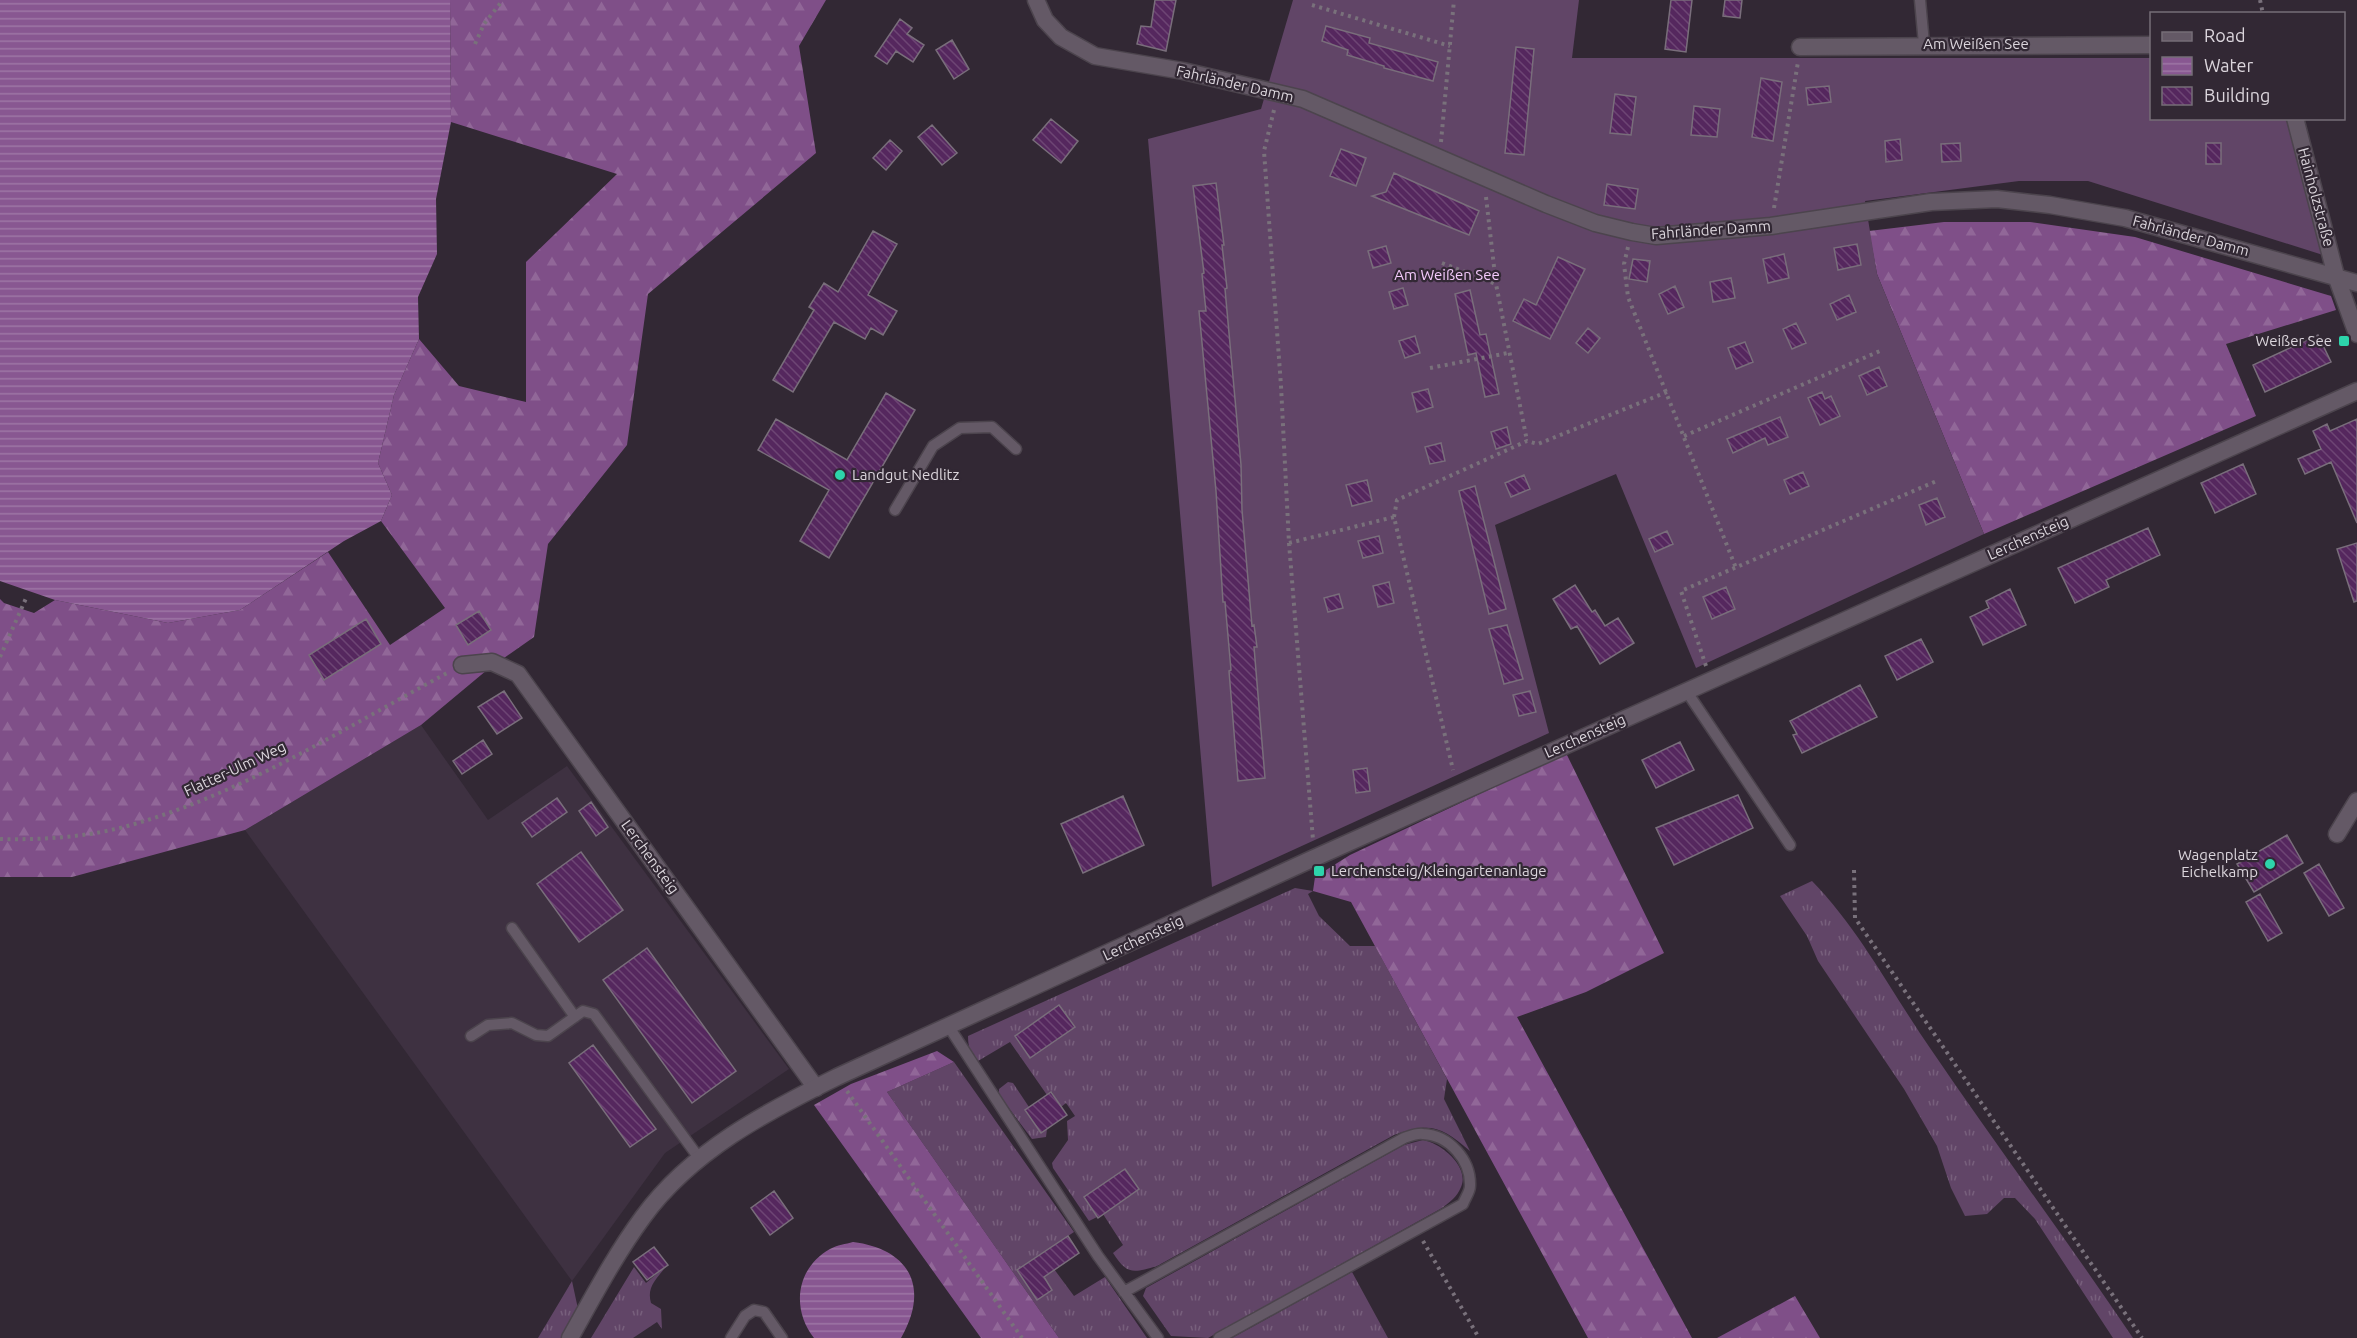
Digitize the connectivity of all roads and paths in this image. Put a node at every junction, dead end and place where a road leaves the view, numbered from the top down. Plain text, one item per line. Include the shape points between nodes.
1 (502, 0) edge
2 (1036, 0) edge
3 (1454, 0) edge
4 (1920, 0) edge
5 (1312, 5) dead end
6 (475, 44) dead end
7 (1924, 44) junction
8 (2150, 45) edge
9 (1450, 46) junction
10 (1800, 47) joint
11 (1276, 91) junction
12 (2296, 120) edge
13 (1439, 157) junction
14 (1482, 178) junction
15 (1771, 226) junction
16 (1632, 232) junction
17 (1442, 263) dead end
18 (2336, 276) junction
19 (2357, 283) edge
20 (1496, 284) junction
21 (2357, 334) edge
22 (1880, 351) dead end
23 (1508, 353) junction
24 (1430, 368) dead end
25 (1667, 392) junction
26 (2357, 392) edge
27 (1684, 436) junction
28 (1527, 441) junction
29 (1016, 449) dead end
30 (1939, 480) dead end
31 (896, 510) dead end
32 (1394, 517) junction
33 (1289, 543) junction
34 (1736, 568) junction
35 (27, 596) dead end
36 (0, 657) edge
37 (462, 665) joint
38 (1712, 680) junction
39 (1687, 692) junction
40 (1453, 770) dead end
41 (2357, 801) edge
42 (2337, 834) dead end
43 (0, 839) edge
44 (1790, 845) dead end
45 (1319, 856) junction
46 (1854, 870) dead end
47 (512, 928) dead end
48 (575, 1017) junction
49 (949, 1027) junction
50 (471, 1036) dead end
51 (837, 1077) junction
52 (816, 1088) junction
53 (699, 1158) junction
54 (1417, 1230) junction
55 (1124, 1292) junction
56 (570, 1338) edge
57 (731, 1338) edge
58 (782, 1338) edge
59 (1022, 1338) edge
60 (1158, 1338) edge
61 (1219, 1338) edge
62 (1479, 1338) edge
63 (2142, 1338) edge

1 - 6 path
2 - 11 street, Fahrländer Damm via 1045,20 1061,37 1095,56
3 - 9 path
4 - 7 lane
5 - 9 path
7 - 8 street, Am Weißen See
7 - 10 street, Am Weißen See
9 - 13 path
10 - 15 path
11 - 13 street, Fahrländer Damm
11 - 33 path via 1264,151
12 - 18 street, Hainholzstraße
13 - 14 street, Fahrländer Damm
14 - 16 street, Fahrländer Damm via 1595,223
14 - 20 path
15 - 16 street, Fahrländer Damm via 1656,236
15 - 18 street, Fahrländer Damm via 1931,202 1997,199 2125,218
16 - 25 path via 1624,264 1628,297
17 - 20 path
18 - 19 street, Fahrländer Damm
18 - 21 street
20 - 23 path
22 - 27 path
23 - 24 path
23 - 28 path
25 - 27 path
25 - 28 path via 1538,444
26 - 38 street, Lerchensteig
27 - 34 path
28 - 32 path via 1397,500
29 - 31 lane via 992,427 960,428 933,446
30 - 34 path
32 - 33 path
32 - 40 path
33 - 45 path via 1311,836
34 - 38 path via 1681,591
35 - 36 path
37 - 43 path, Flatter-Ulm Weg via 260,774 213,795 130,825 48,840
37 - 52 street, Lerchensteig via 492,662 518,674
38 - 39 street, Lerchensteig
39 - 44 lane
39 - 45 street, Lerchensteig
41 - 42 street
45 - 49 street, Lerchensteig
46 - 63 path via 1855,918
47 - 48 lane
48 - 50 lane via 548,1036 512,1023 488,1025
48 - 53 lane via 583,1011 594,1014
49 - 51 street, Lerchensteig
49 - 55 lane
51 - 52 street, Lerchensteig
51 - 59 path
52 - 53 street, Lerchensteig via 763,1115
53 - 56 street, Lerchensteig via 644,1216
54 - 55 lane via 1462,1204 1470,1189 1461,1155 1449,1143 1421,1133 1404,1138
54 - 61 lane
54 - 62 path
55 - 60 lane
57 - 58 lane via 745,1316 754,1310 764,1312

